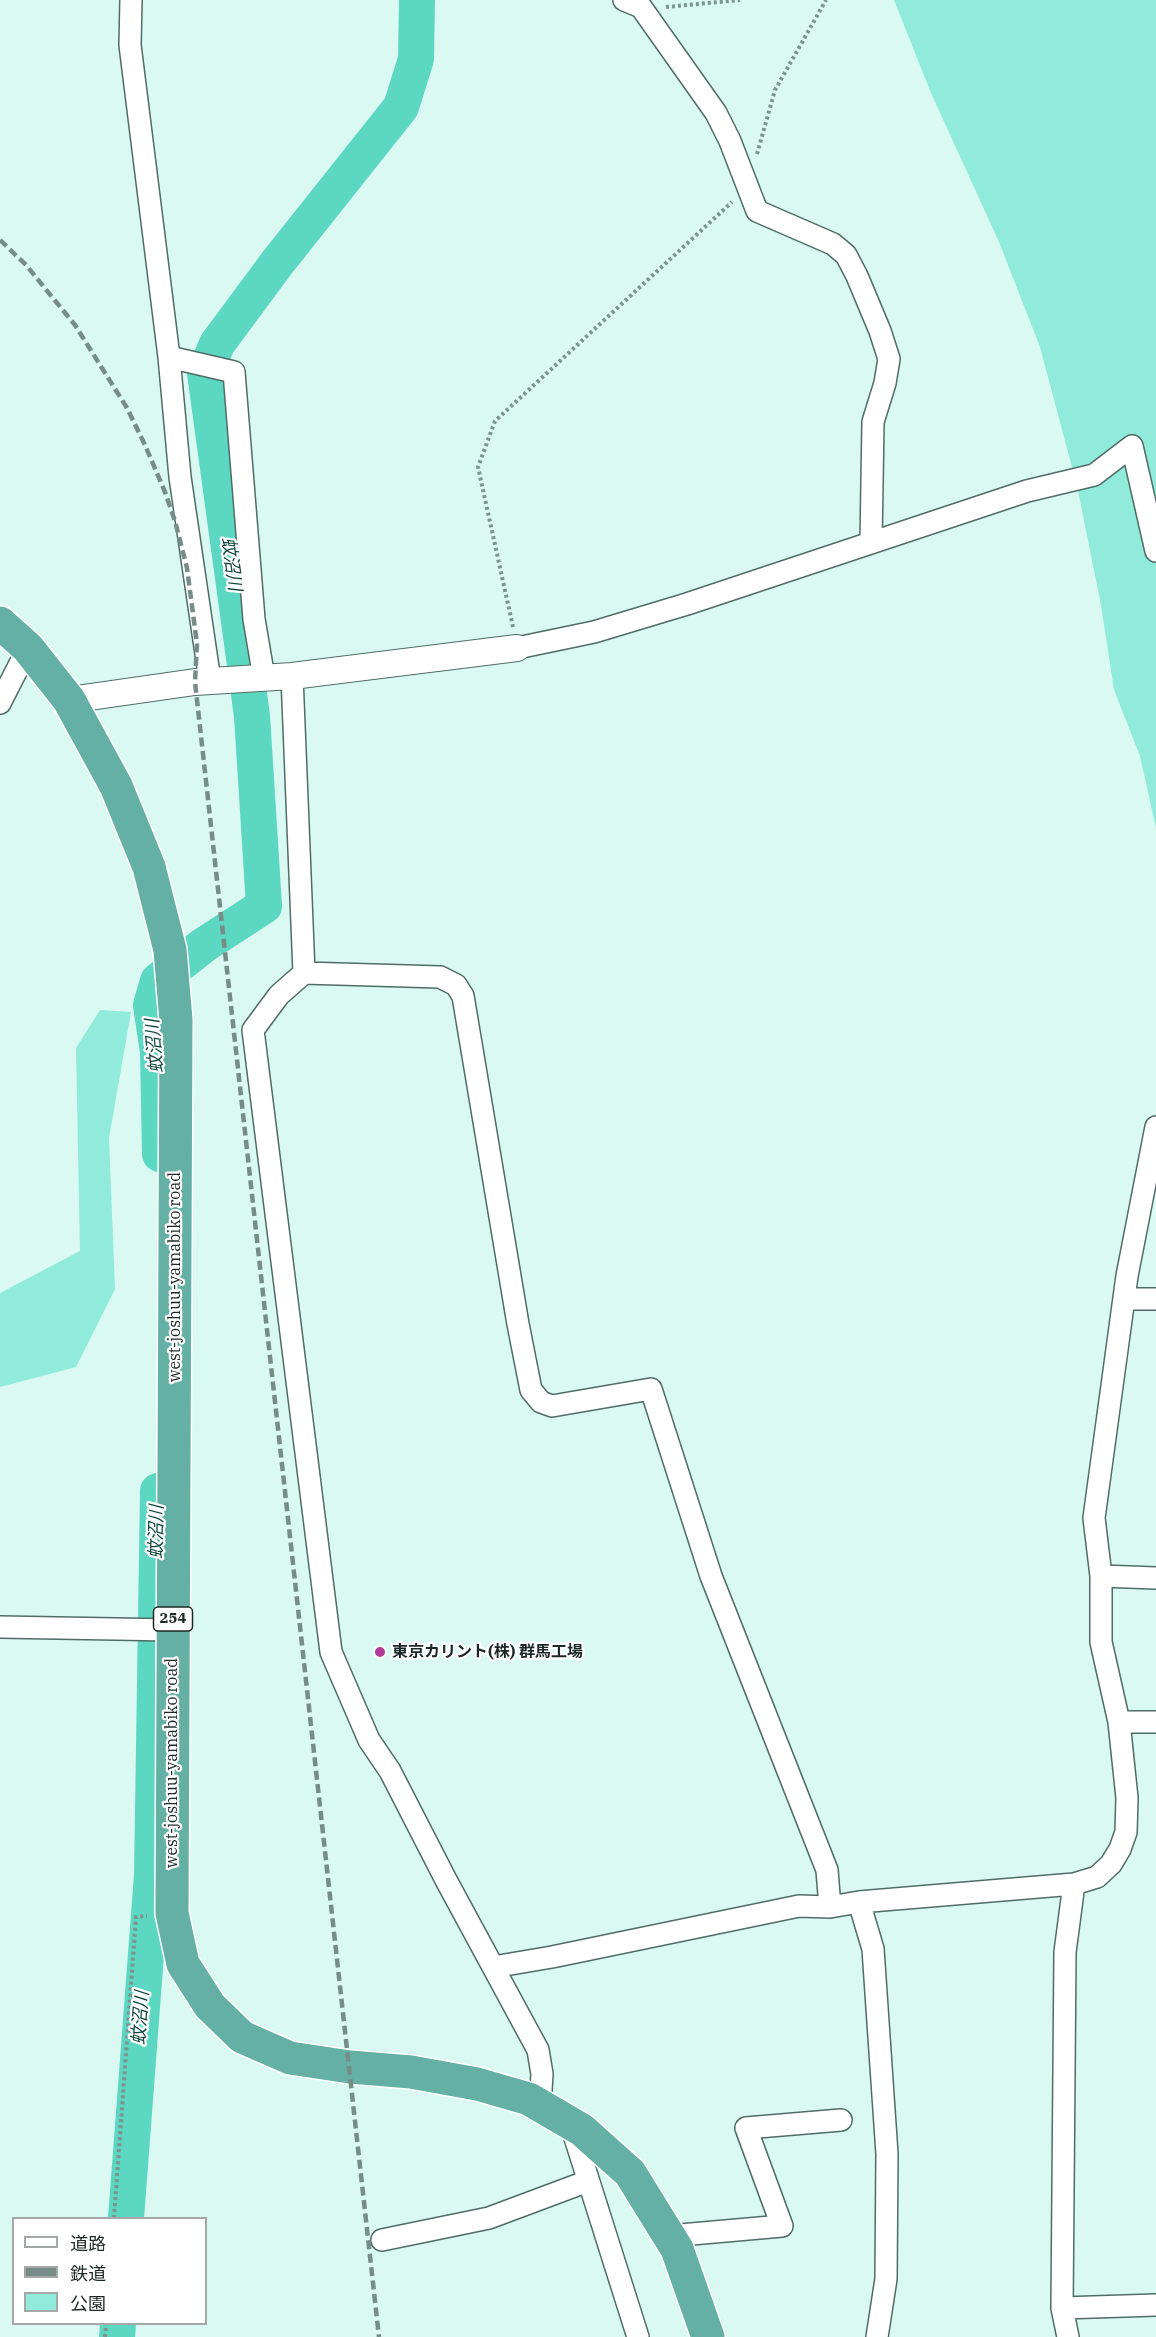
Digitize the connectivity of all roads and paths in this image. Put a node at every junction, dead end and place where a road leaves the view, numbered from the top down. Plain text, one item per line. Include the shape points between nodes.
1 (131, 0) edge
2 (740, 0) edge
3 (826, 0) edge
4 (632, 3) edge
5 (748, 187) junction
6 (177, 358) junction
7 (871, 543) junction
8 (1156, 551) edge
9 (0, 623) edge
10 (28, 648) junction
11 (517, 648) junction
12 (291, 676) junction
13 (264, 678) junction
14 (210, 681) junction
15 (69, 700) junction
16 (0, 703) edge
17 (304, 974) junction
18 (1156, 1127) edge
19 (1124, 1299) junction
20 (1156, 1299) edge
21 (1101, 1576) junction
22 (1156, 1578) edge
23 (0, 1627) edge
24 (160, 1630) junction
25 (1119, 1722) junction
26 (1156, 1722) edge
27 (1074, 1884) junction
28 (859, 1902) junction
29 (830, 1907) junction
30 (172, 1913) junction
31 (493, 1967) junction
32 (529, 2099) junction
33 (841, 2120) dead end
34 (570, 2122) junction
35 (588, 2181) junction
36 (114, 2217) edge
37 (669, 2236) junction
38 (382, 2240) dead end
39 (1156, 2305) edge
40 (1062, 2307) junction
41 (638, 2337) edge
42 (708, 2337) edge
43 (877, 2337) edge
44 (1068, 2337) edge

1 - 6 street via 130,45
2 - 4 path via 666,7
3 - 5 path via 775,90
4 - 5 street via 717,113
5 - 7 street via 757,211 834,244 846,255 880,331 889,359 873,422
5 - 11 path via 495,421 478,467
6 - 13 street via 234,372 254,619
6 - 14 street via 180,477
7 - 8 street via 1027,490 1094,475 1132,446
7 - 11 street via 594,632
9 - 10 highway, west-joshuu-yamabiko road / 254
10 - 15 highway, west-joshuu-yamabiko road / 254
10 - 16 street
11 - 12 street
12 - 13 street
12 - 17 street
13 - 14 street
14 - 15 street
15 - 24 highway, west-joshuu-yamabiko road / 254 via 116,786 149,867 170,950 176,1020
17 - 29 street via 440,977 456,985 463,996 531,1390 541,1402 552,1406 651,1389 711,1576 827,1870
17 - 31 street via 279,995 253,1030 331,1652 369,1740 390,1771
18 - 19 street
19 - 20 street
19 - 21 street via 1094,1518
21 - 22 street
21 - 25 street via 1101,1642
23 - 24 street
24 - 30 highway, west-joshuu-yamabiko road / 254
25 - 26 street
25 - 27 street via 1127,1798 1126,1832 1120,1849 1102,1873
27 - 28 street
27 - 40 street via 1065,1952
28 - 29 street
28 - 43 street via 873,1949 887,2154 886,2279
29 - 31 street via 799,1906
30 - 32 highway, west-joshuu-yamabiko road / 254 via 183,1964 210,2006 242,2037 290,2058 411,2072 477,2084
30 - 36 path via 136,1917
31 - 32 street via 538,2050 541,2090
32 - 34 highway, west-joshuu-yamabiko road / 254
33 - 37 street via 746,2128 782,2226
34 - 35 street
34 - 37 highway, west-joshuu-yamabiko road / 254 via 630,2173
35 - 38 street via 489,2218
35 - 41 street
37 - 42 highway, west-joshuu-yamabiko road / 254
39 - 40 street
40 - 44 street

